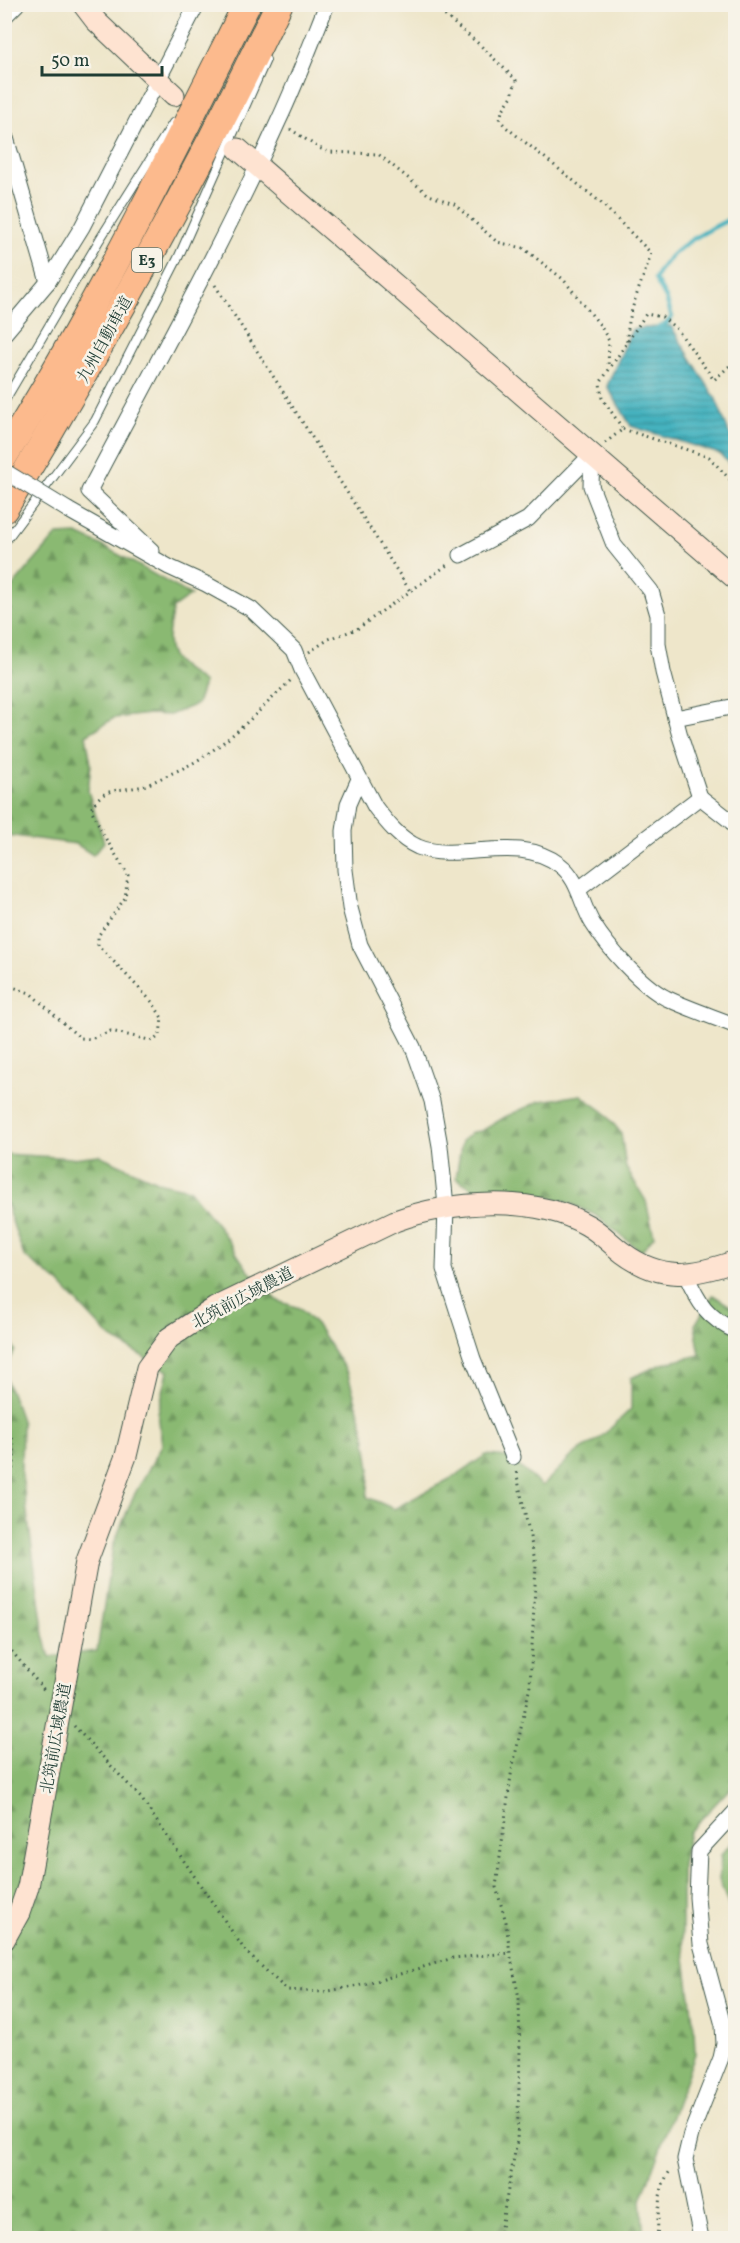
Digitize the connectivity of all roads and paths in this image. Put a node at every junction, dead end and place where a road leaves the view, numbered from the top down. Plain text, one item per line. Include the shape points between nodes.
1 (17, 4) edge
2 (83, 4) edge
3 (197, 4) edge
4 (246, 4) edge
5 (285, 4) edge
6 (327, 4) edge
7 (431, 4) edge
8 (279, 15) edge
9 (4, 17) edge
10 (271, 48) dead end
11 (224, 49) junction
12 (158, 79) junction
13 (180, 104) junction
14 (279, 121) junction
15 (4, 131) edge
16 (238, 149) dead end
17 (257, 166) junction
18 (206, 271) junction
19 (48, 282) junction
20 (4, 334) edge
21 (627, 342) junction
22 (735, 360) edge
23 (608, 368) junction
24 (4, 402) edge
25 (622, 429) junction
26 (592, 454) junction
27 (4, 456) edge
28 (4, 471) edge
29 (735, 486) edge
30 (4, 509) edge
31 (4, 543) edge
32 (461, 555) joint
33 (169, 567) junction
34 (735, 579) edge
35 (410, 591) junction
36 (300, 665) junction
37 (735, 706) edge
38 (675, 718) junction
39 (359, 779) junction
40 (700, 797) junction
41 (735, 828) edge
42 (579, 889) junction
43 (4, 984) edge
44 (734, 1025) dead end
45 (446, 1206) junction
46 (735, 1261) edge
47 (686, 1275) junction
48 (735, 1331) edge
49 (4, 1422) edge
50 (513, 1457) joint
51 (4, 1510) edge
52 (4, 1642) edge
53 (60, 1710) junction
54 (735, 1811) edge
55 (4, 1940) edge
56 (510, 1953) junction
57 (685, 2159) junction
58 (500, 2238) edge
59 (657, 2238) edge
60 (701, 2238) edge

1 - 9 street
2 - 12 street
3 - 12 street
4 - 11 highway, 九州自動車道 / E3
5 - 8 lane
6 - 14 street
7 - 21 path via 516,80 500,120 506,127 599,201 651,253 627,323
8 - 30 highway, 九州自動車道 / E3 via 78,386
10 - 31 lane via 178,258 95,421
11 - 13 lane
11 - 27 highway, 九州自動車道 / E3 via 152,194 49,385
12 - 13 street
12 - 19 street via 82,227
13 - 24 lane
14 - 17 street
14 - 23 path via 328,152 378,154 429,195 454,204 497,242 523,248 563,279 600,325 609,341
15 - 19 street
16 - 17 street
17 - 18 street
17 - 26 street
18 - 33 street via 89,491
18 - 35 path
19 - 20 street
21 - 22 path via 646,315 662,317 677,329 714,380
21 - 23 path
23 - 25 path via 600,383 602,398
25 - 26 path
25 - 29 path via 709,456
26 - 32 street via 528,519
26 - 34 street
26 - 38 street via 591,486 614,545 651,591 658,615 661,663
28 - 33 street, bridge
32 - 35 path
33 - 36 street via 251,609 294,650
35 - 36 path via 357,629 329,639
36 - 39 street
36 - 43 path via 243,726 194,762 146,785 104,792 91,809 128,875 125,898 98,936 98,945 153,1003 162,1017 160,1035 153,1041 111,1031 91,1039 80,1038 30,993
37 - 38 street
38 - 40 street
39 - 42 street via 388,825 407,842 433,851 493,848 533,852 561,865
39 - 45 street via 348,804 344,831 350,908 360,945 413,1047 432,1101
40 - 41 street
40 - 42 street
42 - 44 street via 594,926 641,981 665,997
45 - 47 street, 北筑前広域農道 via 518,1206 566,1215 588,1225 646,1268
45 - 50 street via 444,1269 473,1359
45 - 53 street, 北筑前広域農道 via 395,1221 215,1308 169,1338 157,1352 147,1368 126,1456 87,1561
46 - 47 street, 北筑前広域農道
47 - 48 street via 700,1304 721,1324
49 - 51 path via 14,1442
50 - 56 path via 536,1565 530,1686 511,1775 496,1887
52 - 53 path
53 - 55 street, 北筑前広域農道 via 28,1887
53 - 56 path via 141,1798 246,1952 287,1990 323,1992 367,1984 453,1958
54 - 57 street via 699,1851 700,1944 723,2025 724,2044
56 - 58 path via 519,1998 520,2059 517,2140
57 - 59 path via 668,2173 660,2196
57 - 60 street

